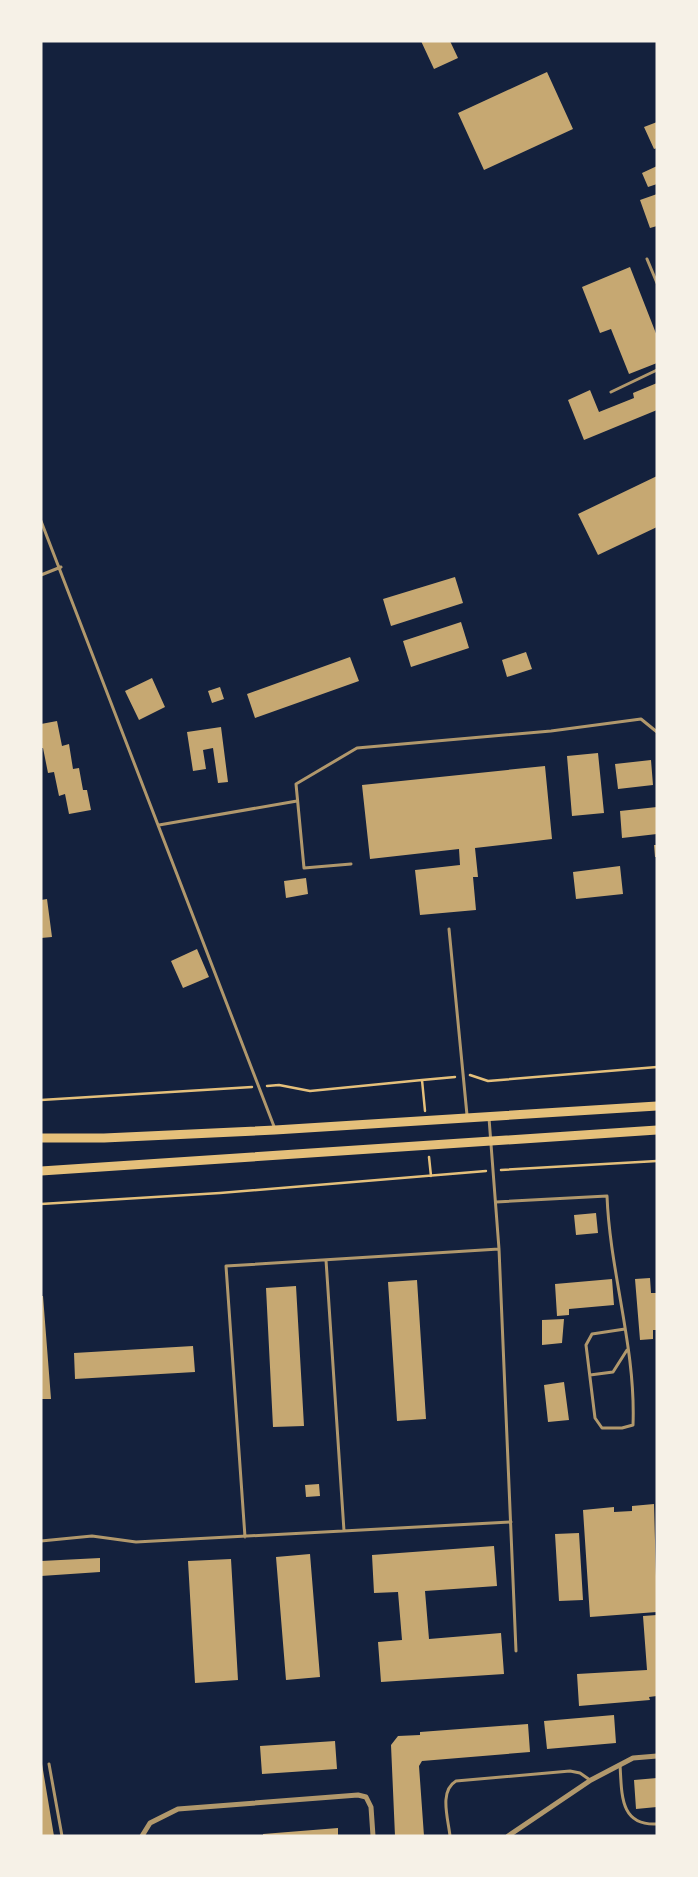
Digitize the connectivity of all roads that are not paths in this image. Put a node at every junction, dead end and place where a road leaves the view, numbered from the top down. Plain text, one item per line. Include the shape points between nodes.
1 (647, 259) dead end
2 (657, 283) edge
3 (657, 370) edge
4 (611, 392) dead end
5 (41, 521) edge
6 (61, 567) junction
7 (41, 575) edge
8 (657, 732) edge
9 (297, 801) junction
10 (159, 824) junction
11 (351, 864) dead end
12 (449, 930) dead end
13 (657, 1106) edge
14 (488, 1117) junction
15 (468, 1118) junction
16 (275, 1130) junction
17 (657, 1130) edge
18 (41, 1138) edge
19 (491, 1140) junction
20 (41, 1171) edge
21 (496, 1202) junction
22 (499, 1249) junction
23 (326, 1260) junction
24 (625, 1329) junction
25 (627, 1350) junction
26 (590, 1375) junction
27 (511, 1522) junction
28 (344, 1531) junction
29 (245, 1537) junction
30 (41, 1541) edge
31 (516, 1651) dead end
32 (657, 1756) edge
33 (49, 1764) dead end
34 (620, 1765) junction
35 (591, 1780) junction
36 (657, 1824) edge
37 (62, 1836) edge
38 (142, 1836) edge
39 (373, 1836) edge
40 (450, 1836) edge
41 (508, 1836) edge

1 - 2 lane
3 - 4 lane
5 - 6 lane
6 - 7 lane
6 - 10 lane
8 - 9 lane via 640,719 551,731 356,748 296,784
9 - 10 lane
9 - 11 lane via 304,868
10 - 16 lane
12 - 15 lane
13 - 14 main road
14 - 15 main road
14 - 19 lane
15 - 16 main road
16 - 18 main road
17 - 19 main road
19 - 20 main road
19 - 21 lane
21 - 22 lane
21 - 24 lane via 607,1196
22 - 23 lane
22 - 27 lane
23 - 28 lane
23 - 29 lane via 226,1266
24 - 25 lane
24 - 26 lane via 592,1334 586,1345
25 - 26 lane via 613,1372
25 - 26 lane via 633,1425 602,1428 595,1418
27 - 28 lane
27 - 31 lane
28 - 29 lane
29 - 30 lane via 136,1542 92,1536
32 - 34 street via 633,1758
33 - 37 lane
34 - 35 street
34 - 36 lane via 626,1811 634,1820
35 - 40 lane via 570,1771 456,1780 449,1785 446,1794
35 - 41 street
38 - 39 street via 150,1823 178,1809 358,1795 366,1797 371,1807

